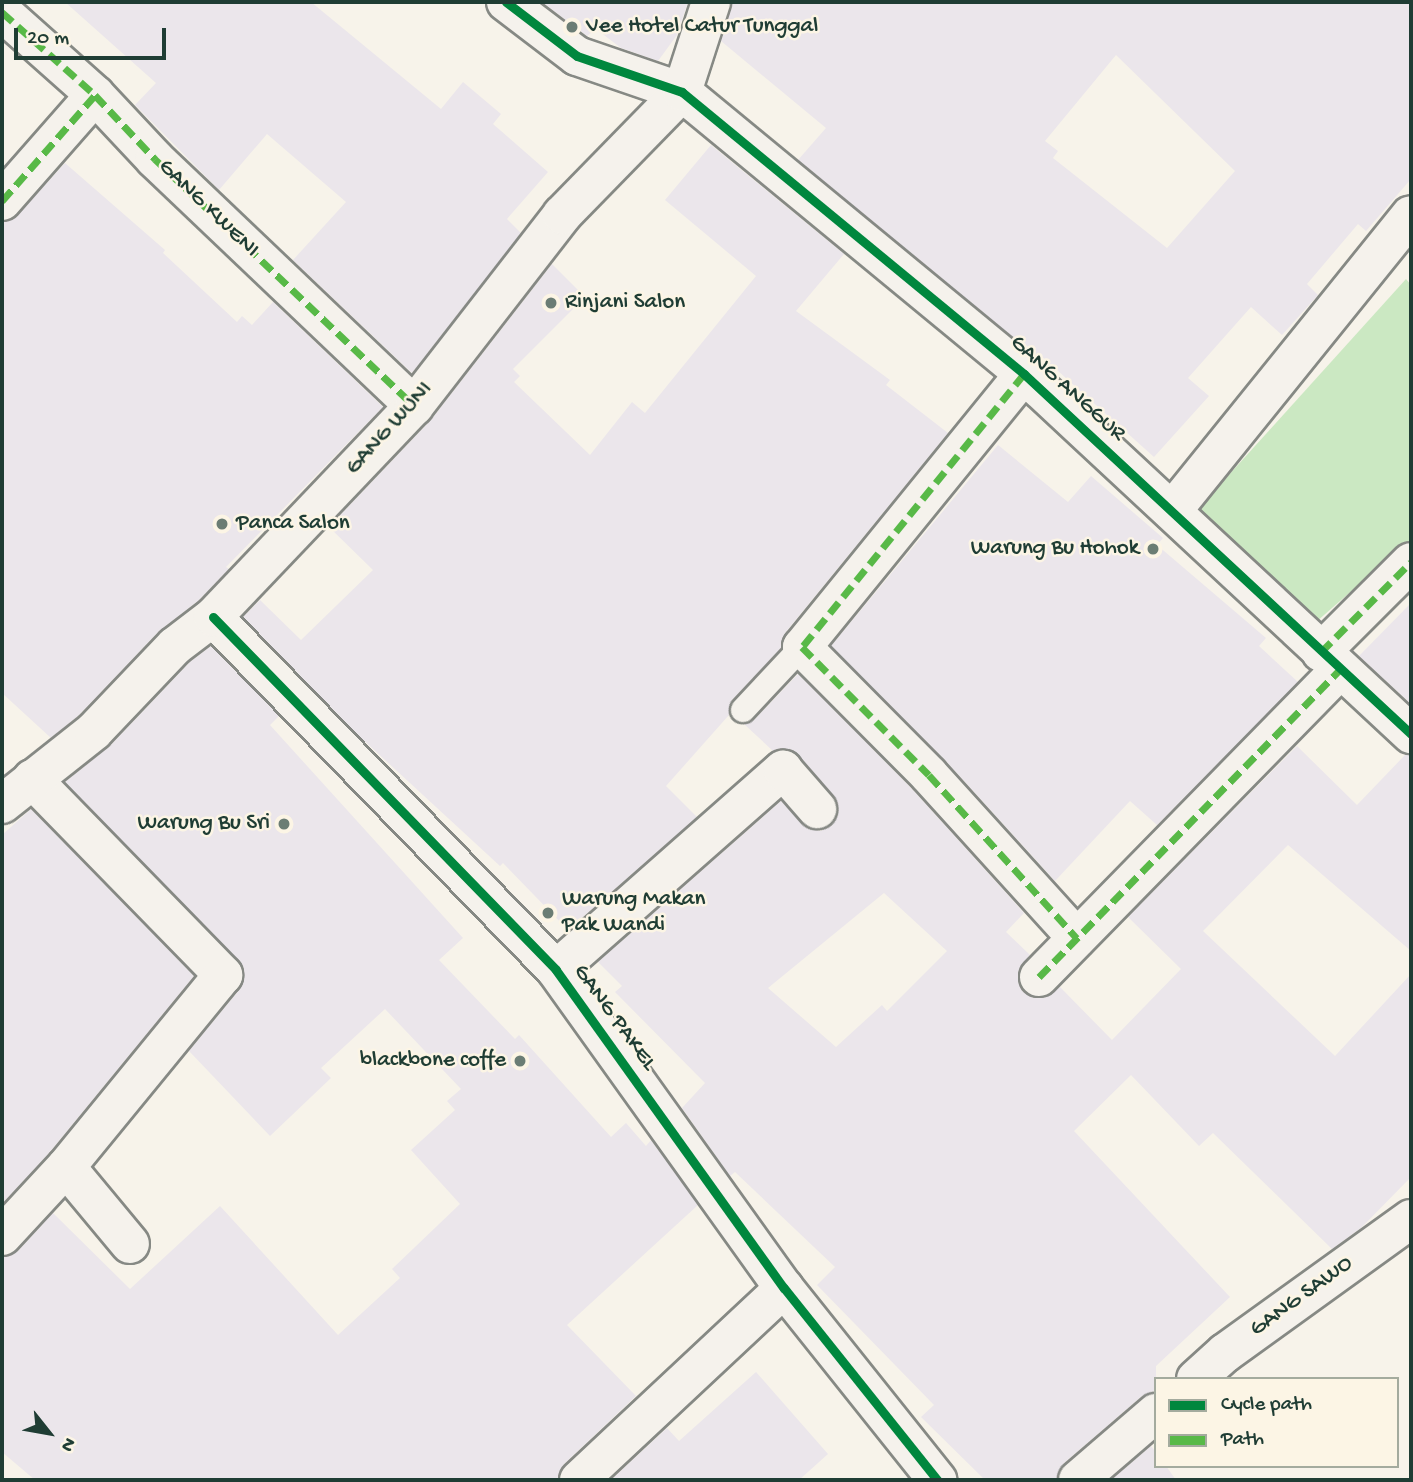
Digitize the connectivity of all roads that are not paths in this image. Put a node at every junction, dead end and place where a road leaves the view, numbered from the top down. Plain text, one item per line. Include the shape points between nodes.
1 (506, 2) edge
2 (710, 2) edge
3 (2, 12) edge
4 (682, 92) junction
5 (95, 95) junction
6 (2, 201) edge
7 (1411, 215) edge
8 (1024, 374) junction
9 (415, 406) junction
10 (1172, 511) junction
11 (1411, 562) edge
12 (213, 617) junction
13 (802, 647) junction
14 (1331, 660) junction
15 (743, 710) dead end
16 (1411, 733) edge
17 (32, 779) junction
18 (2, 804) edge
19 (817, 808) dead end
20 (1077, 939) junction
21 (556, 970) junction
22 (1039, 977) dead end
23 (66, 1167) junction
24 (1411, 1219) edge
25 (2, 1236) edge
26 (130, 1244) dead end
27 (783, 1288) junction
28 (1198, 1377) edge
29 (1154, 1415) edge
30 (579, 1480) edge
31 (937, 1480) edge
32 (1078, 1480) edge

1 - 4 street via 577,56
2 - 4 street, GANG WUNI
3 - 5 street, GANG KWENI
4 - 8 street, GANG ANGGUR
4 - 9 street, GANG WUNI via 562,215
5 - 6 street
5 - 9 street, GANG KWENI via 155,159
7 - 10 street
8 - 10 street, GANG ANGGUR
8 - 13 street
9 - 12 street, GANG WUNI
10 - 14 street, GANG ANGGUR
11 - 14 street
12 - 17 street, GANG WUNI via 175,646 94,731
12 - 21 street, GANG PAKEL
13 - 15 lane
13 - 20 street via 929,775
14 - 16 street, GANG ANGGUR
14 - 20 street
17 - 18 street, GANG WUNI
17 - 23 street via 223,975
19 - 21 street via 783,770
20 - 22 street
21 - 27 street, GANG PAKEL
23 - 25 street
23 - 26 street
24 - 28 street, GANG SAWO
27 - 30 street
27 - 31 street, GANG PAKEL
29 - 32 street

